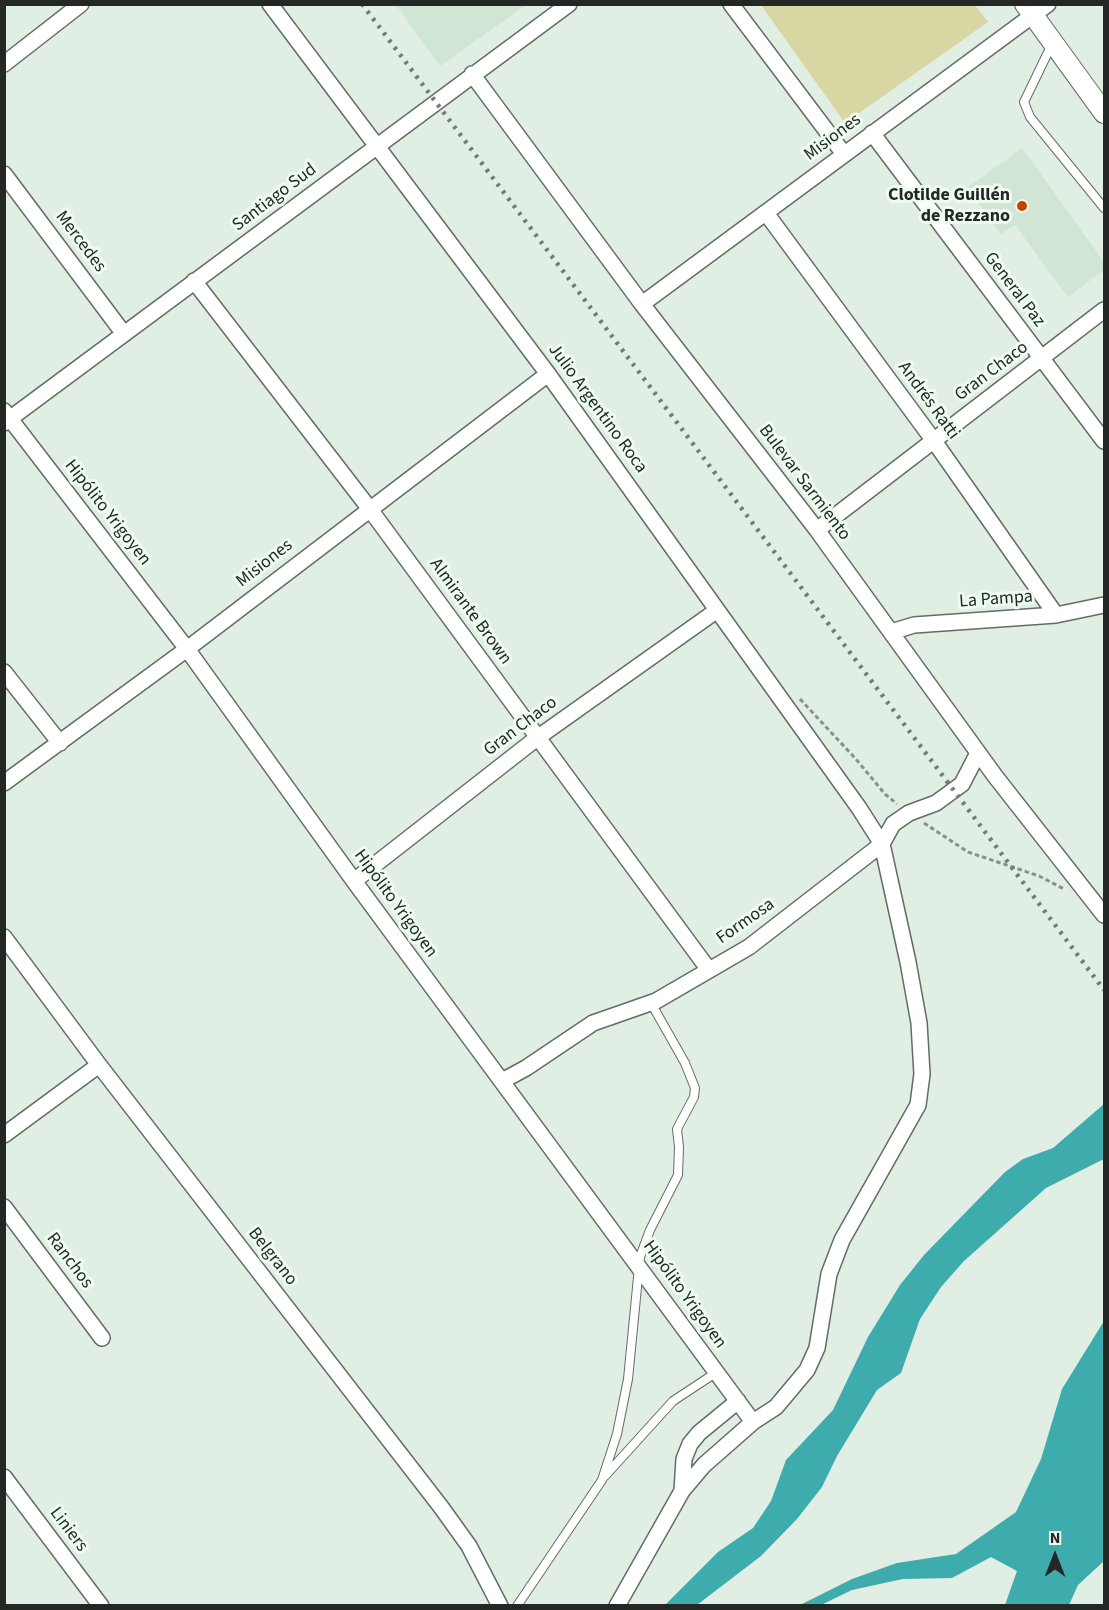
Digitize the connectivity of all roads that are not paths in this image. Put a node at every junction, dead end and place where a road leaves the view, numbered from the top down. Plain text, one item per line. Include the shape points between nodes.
1 (81, 4) edge
2 (270, 4) edge
3 (569, 4) edge
4 (731, 4) edge
5 (1036, 8) edge
6 (1053, 42) junction
7 (4, 64) edge
8 (472, 74) junction
9 (1104, 113) edge
10 (872, 133) junction
11 (377, 146) junction
12 (844, 154) junction
13 (4, 174) edge
14 (1104, 208) edge
15 (766, 213) junction
16 (195, 281) junction
17 (642, 304) junction
18 (1104, 310) edge
19 (124, 334) junction
20 (1041, 359) junction
21 (548, 374) junction
22 (6, 418) edge
23 (934, 441) junction
24 (1104, 441) edge
25 (369, 508) junction
26 (817, 530) junction
27 (1104, 605) edge
28 (716, 611) junction
29 (1056, 615) junction
30 (891, 632) junction
31 (188, 649) junction
32 (4, 672) edge
33 (537, 738) junction
34 (60, 743) junction
35 (978, 753) junction
36 (4, 783) edge
37 (882, 844) junction
38 (354, 881) junction
39 (1104, 915) edge
40 (4, 937) edge
41 (709, 970) junction
42 (651, 1003) junction
43 (99, 1065) junction
44 (502, 1081) junction
45 (4, 1136) edge
46 (4, 1207) edge
47 (639, 1266) junction
48 (102, 1338) dead end
49 (717, 1372) junction
50 (738, 1401) junction
51 (753, 1422) junction
52 (5, 1480) edge
53 (602, 1480) junction
54 (682, 1491) junction
55 (101, 1605) edge
56 (500, 1605) edge
57 (517, 1605) edge
58 (617, 1605) edge

1 - 7 street
2 - 11 street, Julio Argentino Roca
3 - 8 street, Santiago Sud
4 - 12 street
5 - 6 street
5 - 10 street, Misiones
6 - 9 street
6 - 14 lane via 1023,102 1030,117
8 - 11 street, Santiago Sud
8 - 17 street, Bulevar Sarmiento
10 - 12 street, Misiones
10 - 20 street, General Paz
11 - 16 street, Santiago Sud
11 - 21 street, Julio Argentino Roca
12 - 15 street, Misiones
13 - 19 street, Mercedes
15 - 17 street, Misiones
15 - 23 street, Andrés Ratti
16 - 19 street, Santiago Sud
16 - 25 street, Almirante Brown
17 - 26 street, Bulevar Sarmiento
18 - 20 street, Gran Chaco
19 - 22 street, Santiago Sud
20 - 23 street, Gran Chaco
20 - 24 street, General Paz
21 - 25 street, Misiones
21 - 28 street, Julio Argentino Roca
22 - 31 street, Hipólito Yrigoyen
23 - 26 street, Gran Chaco
23 - 29 street, Andrés Ratti
25 - 31 street, Misiones
25 - 33 street, Almirante Brown
26 - 30 street, Bulevar Sarmiento
27 - 29 street, La Pampa
28 - 33 street, Gran Chaco
28 - 37 street, Julio Argentino Roca via 853,798
29 - 30 street, La Pampa via 914,625
30 - 35 street, Bulevar Sarmiento
31 - 34 street, Misiones
31 - 38 street, Hipólito Yrigoyen
32 - 34 street
33 - 38 street, Gran Chaco
33 - 41 street, Almirante Brown
34 - 36 street, Misiones
35 - 37 street, Formosa via 962,784 936,803 893,824
35 - 39 street, Bulevar Sarmiento
37 - 41 street, Formosa via 749,947
37 - 51 street via 919,1023 922,1074 918,1105 842,1240 829,1274 817,1348 807,1370 776,1407
38 - 44 street, Hipólito Yrigoyen
40 - 43 street, Belgrano
41 - 42 street, Formosa
42 - 44 street, Formosa via 593,1023
42 - 47 lane via 686,1063 695,1088 677,1129 678,1175 650,1230
43 - 45 street
43 - 56 street, Belgrano via 441,1507 469,1545
44 - 47 street, Hipólito Yrigoyen
46 - 48 street, Ranchos
47 - 49 street, Hipólito Yrigoyen
47 - 53 lane via 628,1379 617,1434
49 - 50 street, Hipólito Yrigoyen
49 - 53 lane via 673,1401
50 - 51 street, Hipólito Yrigoyen
50 - 54 street via 690,1444 684,1459
51 - 54 street via 704,1465
52 - 55 street, Liniers
53 - 57 lane
54 - 58 street

